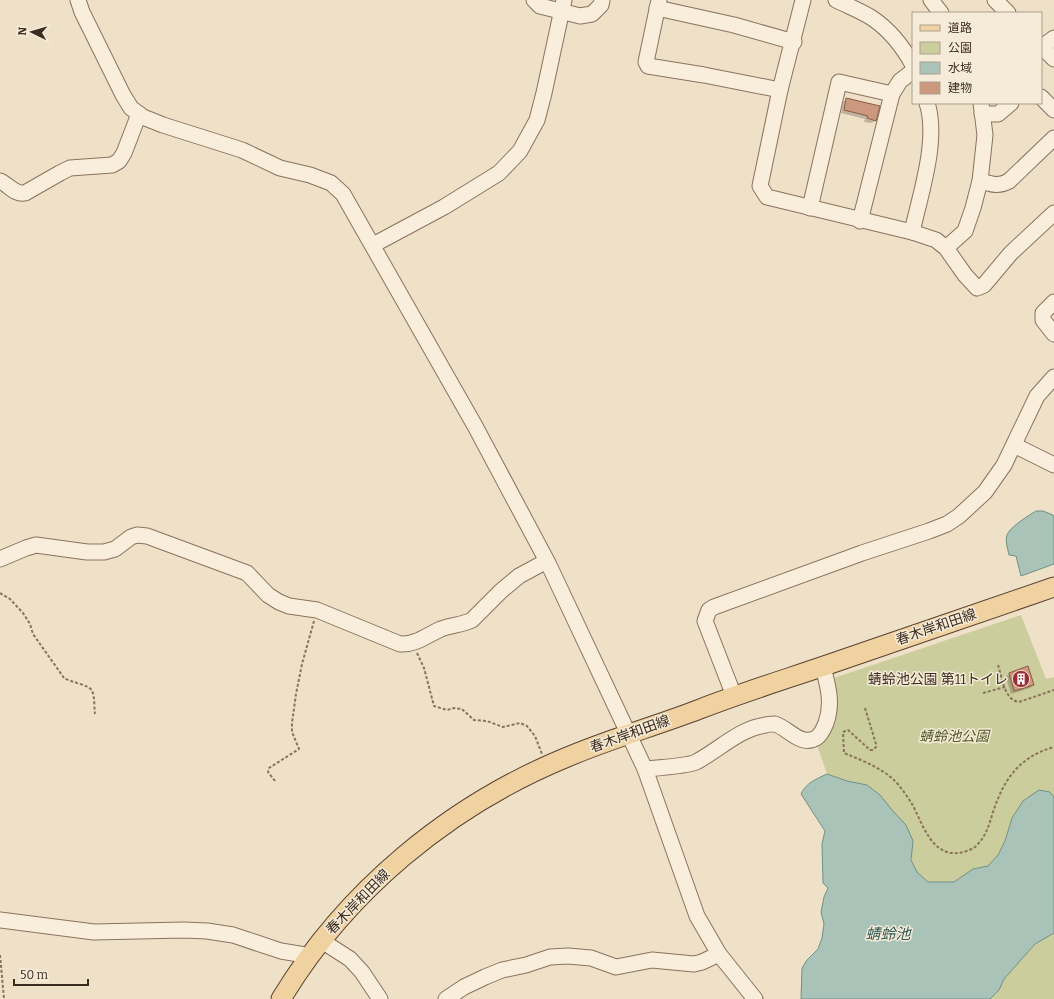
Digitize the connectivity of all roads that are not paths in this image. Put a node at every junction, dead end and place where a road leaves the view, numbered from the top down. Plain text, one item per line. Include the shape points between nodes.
1 (78, 0) edge
2 (534, 0) edge
3 (602, 0) edge
4 (803, 0) edge
5 (836, 0) edge
6 (931, 0) edge
7 (995, 0) edge
8 (658, 4) edge
9 (563, 5) edge
10 (940, 12) edge
11 (1007, 12) edge
12 (1054, 38) edge
13 (794, 42) junction
14 (1042, 47) edge
15 (1054, 59) edge
16 (912, 63) edge
17 (912, 72) edge
18 (780, 90) junction
19 (892, 94) junction
20 (1042, 98) edge
21 (927, 104) edge
22 (1010, 104) edge
23 (982, 109) edge
24 (1054, 110) edge
25 (139, 114) junction
26 (1054, 138) edge
27 (980, 180) junction
28 (0, 181) edge
29 (810, 208) junction
30 (1054, 213) edge
31 (860, 221) junction
32 (912, 232) junction
33 (373, 245) junction
34 (946, 248) junction
35 (1054, 302) edge
36 (1054, 334) edge
37 (1054, 377) edge
38 (1014, 446) junction
39 (1054, 465) edge
40 (0, 559) edge
41 (544, 564) dead end
42 (1054, 587) edge
43 (823, 666) junction
44 (734, 696) junction
45 (629, 734) junction
46 (645, 769) junction
47 (0, 920) edge
48 (316, 949) junction
49 (719, 954) junction
50 (281, 999) edge
51 (380, 999) edge
52 (446, 999) edge
53 (754, 999) edge

1 - 25 street via 123,95 131,108
2 - 9 street via 540,6
3 - 9 street via 601,5 592,14 580,16
4 - 13 street
5 - 16 street via 873,19 892,35
6 - 10 street
7 - 11 street
8 - 13 street
8 - 18 street via 646,62 648,66
9 - 33 street via 537,120 520,151 499,173 444,207
12 - 14 street
13 - 18 street
14 - 15 street
17 - 19 street via 900,81
18 - 29 street via 760,186 767,197
19 - 29 street via 839,82
19 - 31 street
20 - 24 street
21 - 32 street via 931,124 929,156
22 - 23 street via 998,114
23 - 27 street via 985,135
25 - 28 street via 124,153 119,161 112,165 70,168 20,194
25 - 33 street via 163,125 242,150 280,168 331,183 343,194
26 - 27 street via 1009,181 1001,185
27 - 34 street via 965,231
29 - 31 street
30 - 34 street via 1011,253 984,285 977,288
31 - 32 street
32 - 34 street via 936,240
33 - 45 street via 475,426 548,563
35 - 36 street via 1043,313 1042,320
37 - 38 street via 1037,396
38 - 39 street
38 - 44 street via 985,492 947,524 708,610 705,620
40 - 41 street via 36,545 104,552 115,549 138,534 247,572 268,595 279,602 318,610 400,644 413,643 443,629 472,620 519,576
42 - 43 main road, 春木岸和田線
43 - 44 main road, 春木岸和田線
43 - 46 street via 830,703 823,729 816,738 804,740 774,724 763,725 746,731 695,762
44 - 45 main road, 春木岸和田線
45 - 46 street
45 - 48 main road, 春木岸和田線 via 547,766 492,794 452,819 378,879 346,912
46 - 49 street via 697,916
47 - 48 street via 94,932 207,931 281,951
48 - 50 main road, 春木岸和田線
48 - 51 street via 350,959
49 - 52 street via 694,964 652,960 616,967 591,958 550,957 485,976
49 - 53 street

